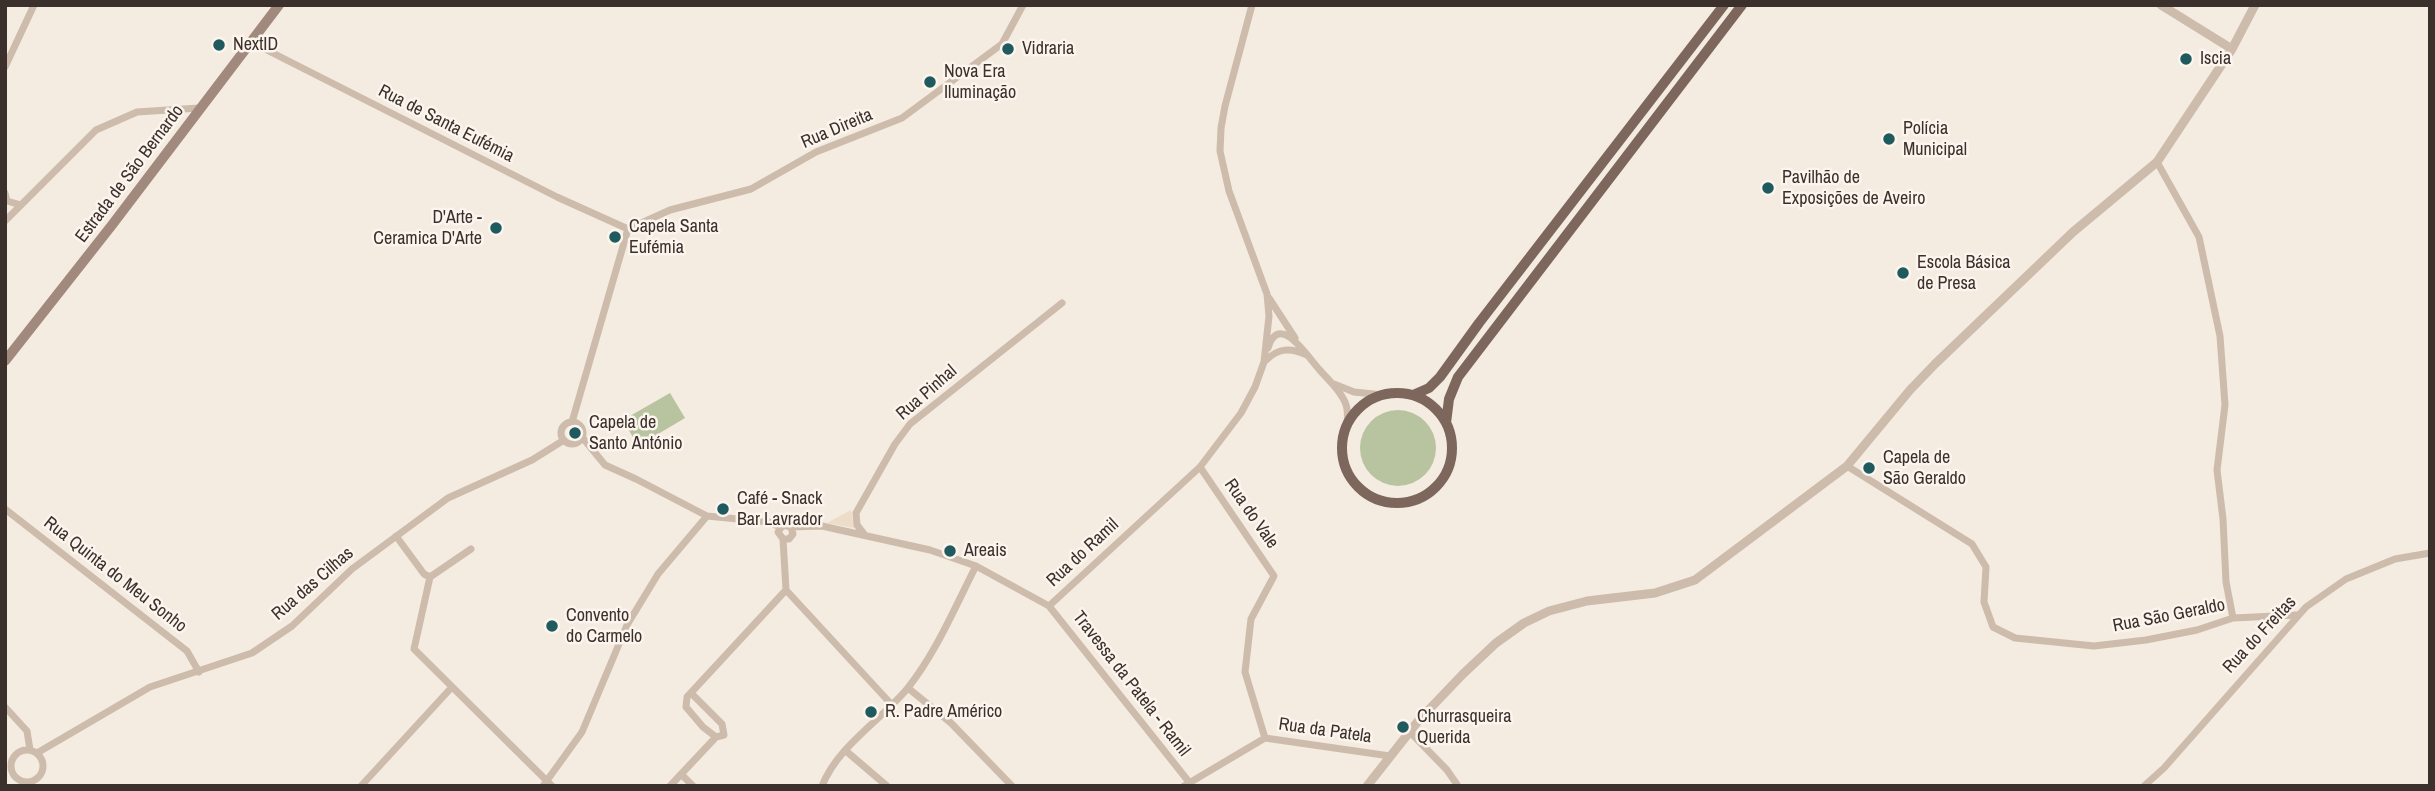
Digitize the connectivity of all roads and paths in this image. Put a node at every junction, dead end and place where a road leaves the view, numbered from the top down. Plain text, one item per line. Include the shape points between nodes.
1 (34, 5) edge
2 (279, 5) edge
3 (1023, 5) edge
4 (1252, 5) edge
5 (1724, 5) edge
6 (1742, 5) edge
7 (2161, 5) edge
8 (2255, 5) edge
9 (251, 42) junction
10 (2232, 49) junction
11 (5, 67) edge
12 (199, 108) junction
13 (2157, 162) junction
14 (5, 193) edge
15 (21, 205) junction
16 (5, 221) edge
17 (628, 229) junction
18 (1267, 294) junction
19 (1062, 303) dead end
20 (1301, 346) junction
21 (1308, 356) junction
22 (5, 361) edge
23 (1264, 362) junction
24 (1334, 384) junction
25 (1383, 395) junction
26 (1413, 395) junction
27 (572, 422) junction
28 (1446, 423) junction
29 (1347, 424) junction
30 (582, 437) junction
31 (564, 440) junction
32 (1847, 466) junction
33 (1200, 467) junction
34 (5, 509) edge
35 (707, 516) junction
36 (780, 527) junction
37 (791, 527) junction
38 (865, 535) junction
39 (396, 536) junction
40 (783, 539) junction
41 (471, 549) dead end
42 (2430, 553) edge
43 (976, 566) junction
44 (430, 577) junction
45 (786, 590) junction
46 (1049, 606) junction
47 (2297, 615) junction
48 (2233, 618) junction
49 (199, 671) junction
50 (452, 687) junction
51 (908, 688) junction
52 (691, 693) junction
53 (892, 705) junction
54 (5, 707) edge
55 (1410, 732) junction
56 (716, 737) junction
57 (1265, 738) junction
58 (34, 751) junction
59 (846, 751) junction
60 (15, 755) junction
61 (1390, 757) junction
62 (5, 758) edge
63 (41, 774) junction
64 (681, 774) junction
65 (10, 775) edge
66 (32, 784) edge
67 (547, 784) edge
68 (1186, 784) edge
69 (46, 786) edge
70 (361, 786) edge
71 (670, 786) edge
72 (693, 786) edge
73 (822, 786) edge
74 (887, 786) edge
75 (1012, 786) edge
76 (1367, 786) edge
77 (1458, 786) edge
78 (2144, 786) edge

1 - 11 street
2 - 9 main road, Estrada de São Bernardo
3 - 17 street, Rua Direita via 1002,44 902,118 816,152 751,189 670,210
4 - 18 street via 1225,106 1220,151 1229,191
5 - 26 main road via 1440,377
6 - 28 main road via 1458,377 1448,399
7 - 10 street
8 - 10 street
9 - 12 main road, Estrada de São Bernardo
9 - 17 street, Rua de Santa Eufémia
10 - 13 street
12 - 15 street via 137,112 96,130
12 - 22 main road, Estrada de São Bernardo
13 - 32 street via 2073,232 1935,364
13 - 48 street via 2199,237 2220,336 2225,405 2217,470
14 - 15 street via 7,201
15 - 16 street
17 - 27 street
18 - 20 street
18 - 23 street
19 - 38 street, Rua Pinhal via 910,424 856,513 857,526
20 - 21 street
20 - 23 street via 1281,333 1270,342
21 - 23 street via 1286,349 1274,352
21 - 24 street
23 - 33 street, Rua do Ramil via 1241,413
24 - 25 street
24 - 29 street via 1345,402
25 - 26 main road
25 - 29 main road via 1357,410
26 - 28 main road
27 - 30 street via 581,428
27 - 31 street via 562,429
28 - 29 main road via 1452,452 1442,479 1419,499 1402,503 1370,496 1352,479 1342,457
30 - 31 street via 570,444
30 - 35 street via 605,465
31 - 39 street, Rua das Cilhas via 532,460 448,498
32 - 48 street, Rua São Geraldo via 1972,544 1986,567 1984,602 1993,627 2015,638 2094,646 2197,630
32 - 55 street via 1695,580 1655,593 1587,601 1524,623 1463,674
33 - 46 street, Rua do Ramil
33 - 57 street, Rua do Vale via 1274,576 1251,619 1245,672
34 - 49 street, Rua Quinta do Meu Sonho via 187,650
35 - 36 street
35 - 67 street via 658,574 627,625 582,732
36 - 37 street
36 - 40 street
37 - 38 street, Rua do Ramil via 822,526
37 - 40 street via 791,537
38 - 43 street, Rua do Ramil
39 - 44 street
39 - 49 street, Rua das Cilhas via 352,569 292,626 252,653
40 - 45 street
41 - 44 street
42 - 47 street, Rua do Freitas via 2395,559 2346,579
43 - 46 street, Rua do Ramil
43 - 51 street
44 - 50 street via 414,649
45 - 52 street
45 - 53 street
46 - 68 street, Travessa da Patela - Ramil
47 - 48 street, Rua São Geraldo
47 - 78 street, Rua do Freitas
49 - 58 street, Rua das Cilhas via 150,687
50 - 67 street
50 - 70 street
51 - 53 street
51 - 75 street via 951,723
52 - 56 street via 686,707
52 - 56 street via 722,724 724,735
53 - 59 street
54 - 58 street via 27,731
55 - 61 street
55 - 77 street
56 - 64 street
57 - 61 street, Rua da Patela
57 - 68 street, Rua da Patela
58 - 60 street
58 - 63 street via 43,765
59 - 73 street
59 - 74 street
60 - 62 street
60 - 65 street
61 - 76 street
63 - 66 street
63 - 69 street
64 - 71 street
64 - 72 street
65 - 66 street

